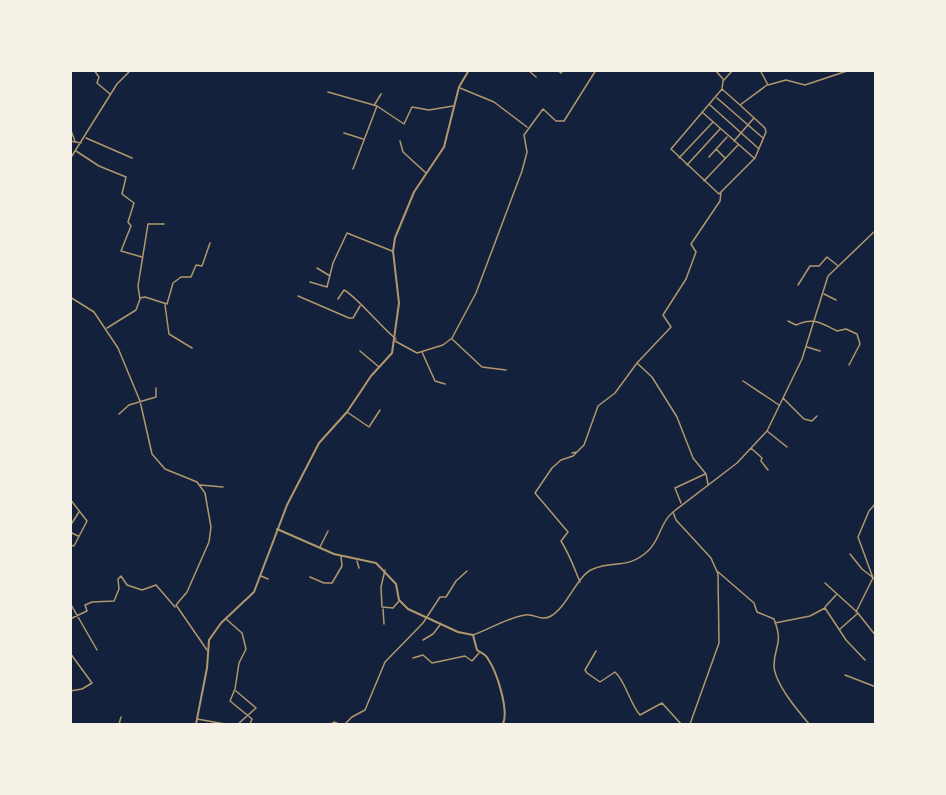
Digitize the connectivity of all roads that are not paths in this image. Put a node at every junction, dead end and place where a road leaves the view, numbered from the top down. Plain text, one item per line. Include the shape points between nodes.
1 (94, 70) edge
2 (131, 70) edge
3 (469, 70) edge
4 (528, 70) edge
5 (557, 70) edge
6 (563, 70) edge
7 (596, 70) edge
8 (715, 70) edge
9 (733, 70) edge
10 (760, 70) edge
11 (850, 70) edge
12 (536, 77) dead end
13 (724, 80) junction
14 (767, 85) junction
15 (459, 87) junction
16 (722, 89) junction
17 (328, 92) dead end
18 (381, 94) dead end
19 (111, 95) junction
20 (715, 97) junction
21 (376, 105) junction
22 (709, 105) junction
23 (740, 105) junction
24 (453, 106) junction
25 (702, 112) junction
26 (754, 118) junction
27 (713, 122) junction
28 (749, 126) junction
29 (70, 128) edge
30 (528, 128) junction
31 (720, 129) junction
32 (344, 133) dead end
33 (740, 133) junction
34 (728, 136) junction
35 (86, 138) junction
36 (763, 139) junction
37 (364, 140) junction
38 (70, 141) edge
39 (75, 141) junction
40 (400, 141) dead end
41 (734, 141) junction
42 (82, 143) junction
43 (739, 145) junction
44 (759, 148) junction
45 (716, 149) junction
46 (76, 151) junction
47 (709, 157) dead end
48 (132, 158) dead end
49 (726, 158) junction
50 (755, 158) junction
51 (70, 159) edge
52 (679, 159) junction
53 (686, 166) junction
54 (353, 169) dead end
55 (427, 174) junction
56 (704, 182) junction
57 (721, 193) junction
58 (164, 224) dead end
59 (876, 230) edge
60 (210, 243) dead end
61 (393, 251) junction
62 (142, 257) junction
63 (837, 265) junction
64 (317, 268) dead end
65 (331, 277) junction
66 (310, 282) dead end
67 (798, 285) dead end
68 (823, 294) junction
69 (298, 296) dead end
70 (70, 297) edge
71 (74, 299) junction
72 (140, 299) junction
73 (339, 299) dead end
74 (836, 300) dead end
75 (70, 302) edge
76 (165, 304) junction
77 (361, 305) junction
78 (815, 320) junction
79 (788, 321) dead end
80 (106, 328) junction
81 (452, 339) junction
82 (396, 340) junction
83 (807, 347) junction
84 (192, 348) dead end
85 (360, 351) dead end
86 (820, 351) dead end
87 (422, 352) junction
88 (638, 363) junction
89 (849, 365) dead end
90 (380, 367) junction
91 (506, 370) dead end
92 (743, 381) dead end
93 (445, 384) dead end
94 (156, 388) dead end
95 (782, 397) junction
96 (140, 401) junction
97 (780, 406) junction
98 (380, 410) dead end
99 (347, 412) junction
100 (119, 414) dead end
101 (817, 416) dead end
102 (767, 431) junction
103 (787, 447) dead end
104 (750, 448) junction
105 (578, 452) junction
106 (572, 453) dead end
107 (768, 470) dead end
108 (706, 474) junction
109 (201, 485) junction
110 (708, 485) junction
111 (223, 487) dead end
112 (70, 499) edge
113 (876, 503) edge
114 (681, 504) junction
115 (80, 511) junction
116 (673, 512) junction
117 (70, 526) edge
118 (277, 529) junction
119 (328, 531) dead end
120 (70, 532) edge
121 (79, 537) junction
122 (70, 545) edge
123 (320, 548) junction
124 (850, 554) dead end
125 (341, 556) junction
126 (357, 558) junction
127 (359, 568) dead end
128 (385, 570) junction
129 (717, 570) junction
130 (466, 571) dead end
131 (260, 575) junction
132 (310, 577) dead end
133 (268, 579) dead end
134 (874, 579) edge
135 (580, 582) junction
136 (825, 583) dead end
137 (837, 594) junction
138 (399, 600) junction
139 (70, 603) edge
140 (176, 608) junction
141 (383, 608) junction
142 (824, 608) junction
143 (857, 613) junction
144 (77, 615) junction
145 (70, 619) edge
146 (225, 619) junction
147 (426, 619) junction
148 (775, 622) junction
149 (384, 624) dead end
150 (440, 624) junction
151 (840, 629) junction
152 (473, 635) junction
153 (876, 636) edge
154 (423, 640) dead end
155 (97, 650) dead end
156 (207, 650) junction
157 (596, 651) dead end
158 (70, 653) edge
159 (480, 653) junction
160 (413, 658) dead end
161 (865, 660) dead end
162 (845, 675) dead end
163 (876, 687) edge
164 (235, 690) junction
165 (70, 691) edge
166 (249, 715) junction
167 (121, 717) dead end
168 (198, 719) junction
169 (119, 724) edge
170 (196, 724) edge
171 (225, 724) edge
172 (238, 724) edge
173 (250, 724) edge
174 (331, 724) edge
175 (339, 724) edge
176 (345, 724) edge
177 (503, 724) edge
178 (681, 724) edge
179 (690, 724) edge
180 (808, 724) edge

1 - 19 street via 99,77 97,82
2 - 19 street
3 - 15 street
4 - 12 street
5 - 6 street
7 - 30 street via 563,122 543,109
8 - 13 street
9 - 13 street
10 - 14 street
11 - 14 street via 805,85 786,80
13 - 16 street
14 - 23 street
15 - 24 street
15 - 30 street via 494,102
16 - 20 street
16 - 23 street
17 - 21 street
18 - 21 street
19 - 35 street
20 - 22 street
20 - 28 street
21 - 24 street via 404,124 412,107 429,110
21 - 37 street
22 - 25 street
22 - 33 street
23 - 26 street
24 - 55 street via 446,142
25 - 27 street
25 - 52 street via 671,148
26 - 28 street
26 - 36 street via 766,129
27 - 31 street
27 - 52 street
28 - 33 street
28 - 36 street
29 - 39 street
30 - 81 street via 524,135 528,152 522,171 476,292
31 - 34 street
31 - 53 street
32 - 37 street
33 - 41 street
33 - 44 street
34 - 41 street
34 - 45 street
35 - 42 street
35 - 48 street
36 - 44 street
37 - 54 street
38 - 39 street
39 - 42 street
40 - 55 street via 403,152
41 - 43 street
42 - 46 street
43 - 49 street
43 - 50 street
44 - 50 street
45 - 47 street
45 - 49 street
46 - 51 street
46 - 62 street via 98,166 126,177 122,194 134,203 128,222 131,226 121,251
49 - 56 street
50 - 57 street
52 - 53 street
53 - 56 street
55 - 61 street via 407,207
56 - 57 street
57 - 88 street via 720,201 691,244 696,252 686,278 663,315 671,327
58 - 62 street via 148,224
59 - 63 street
60 - 76 street via 202,266 196,265 191,277 176,280
61 - 65 street via 347,233
61 - 82 street via 399,296
62 - 72 street
63 - 67 street via 827,257 819,266 810,266
63 - 68 street via 828,276
64 - 65 street
65 - 66 street via 326,288
68 - 74 street
68 - 78 street
69 - 77 street via 349,318
70 - 71 street
71 - 75 street
71 - 80 street via 93,312
72 - 76 street via 146,297
72 - 80 street via 134,312
73 - 77 street via 345,290
76 - 84 street via 169,334
77 - 82 street
78 - 79 street via 796,325
78 - 83 street
78 - 89 street via 837,331 846,329 857,334 860,344
80 - 96 street
81 - 87 street
81 - 91 street via 481,366
82 - 87 street via 414,352
82 - 90 street via 391,356
83 - 86 street
83 - 95 street
85 - 90 street
87 - 93 street via 435,381
88 - 105 street via 615,393 598,406
88 - 108 street via 665,396 686,433 693,458
90 - 99 street
92 - 97 street
94 - 96 street via 156,397
95 - 97 street
95 - 101 street via 805,420 812,421
96 - 100 street
96 - 109 street via 152,454 165,469
97 - 102 street
98 - 99 street via 369,427
99 - 118 street via 320,443
102 - 103 street
102 - 104 street
104 - 107 street
104 - 110 street
105 - 106 street
105 - 135 street via 552,468 535,493 568,532 561,541 572,557
108 - 110 street
108 - 114 street via 675,488
109 - 111 street
109 - 140 street via 208,504 211,535 187,592
110 - 114 street
112 - 115 street
113 - 134 street via 858,537
114 - 116 street
115 - 117 street
115 - 121 street via 87,522
116 - 129 street
116 - 135 street via 646,553 623,565 590,570
118 - 123 street
118 - 131 street
119 - 123 street
120 - 121 street
121 - 122 street via 74,546
123 - 125 street
124 - 134 street
125 - 126 street
125 - 132 street via 342,566 332,583 324,584
126 - 127 street
126 - 128 street via 370,560
128 - 138 street via 397,585
128 - 141 street via 381,586
129 - 148 street via 754,603 757,612
129 - 179 street via 719,643
130 - 147 street via 446,597 440,597
131 - 133 street
131 - 146 street via 252,595
134 - 143 street
135 - 152 street via 546,619 525,615
136 - 137 street
137 - 142 street
137 - 143 street
138 - 141 street via 393,608
138 - 147 street
139 - 144 street
140 - 144 street via 156,585 141,590 127,585 120,577 114,601 92,602
140 - 156 street
141 - 149 street
142 - 148 street via 810,616
142 - 151 street
143 - 151 street
143 - 153 street
144 - 145 street
144 - 155 street
146 - 156 street via 212,635
146 - 164 street via 242,633 246,645
147 - 150 street
147 - 176 street via 386,661 365,710
148 - 180 street via 779,643 776,672 786,694
150 - 152 street
150 - 154 street
151 - 161 street
152 - 159 street
156 - 168 street
157 - 178 street via 587,672 600,682 616,672 640,716 662,703
158 - 165 street via 92,683
159 - 160 street via 472,661 465,656 432,663 423,655
159 - 177 street via 488,658 505,706
162 - 163 street
164 - 166 street via 231,702
164 - 166 street via 256,707
166 - 172 street
166 - 173 street
167 - 169 street
168 - 170 street
168 - 171 street
174 - 175 street

